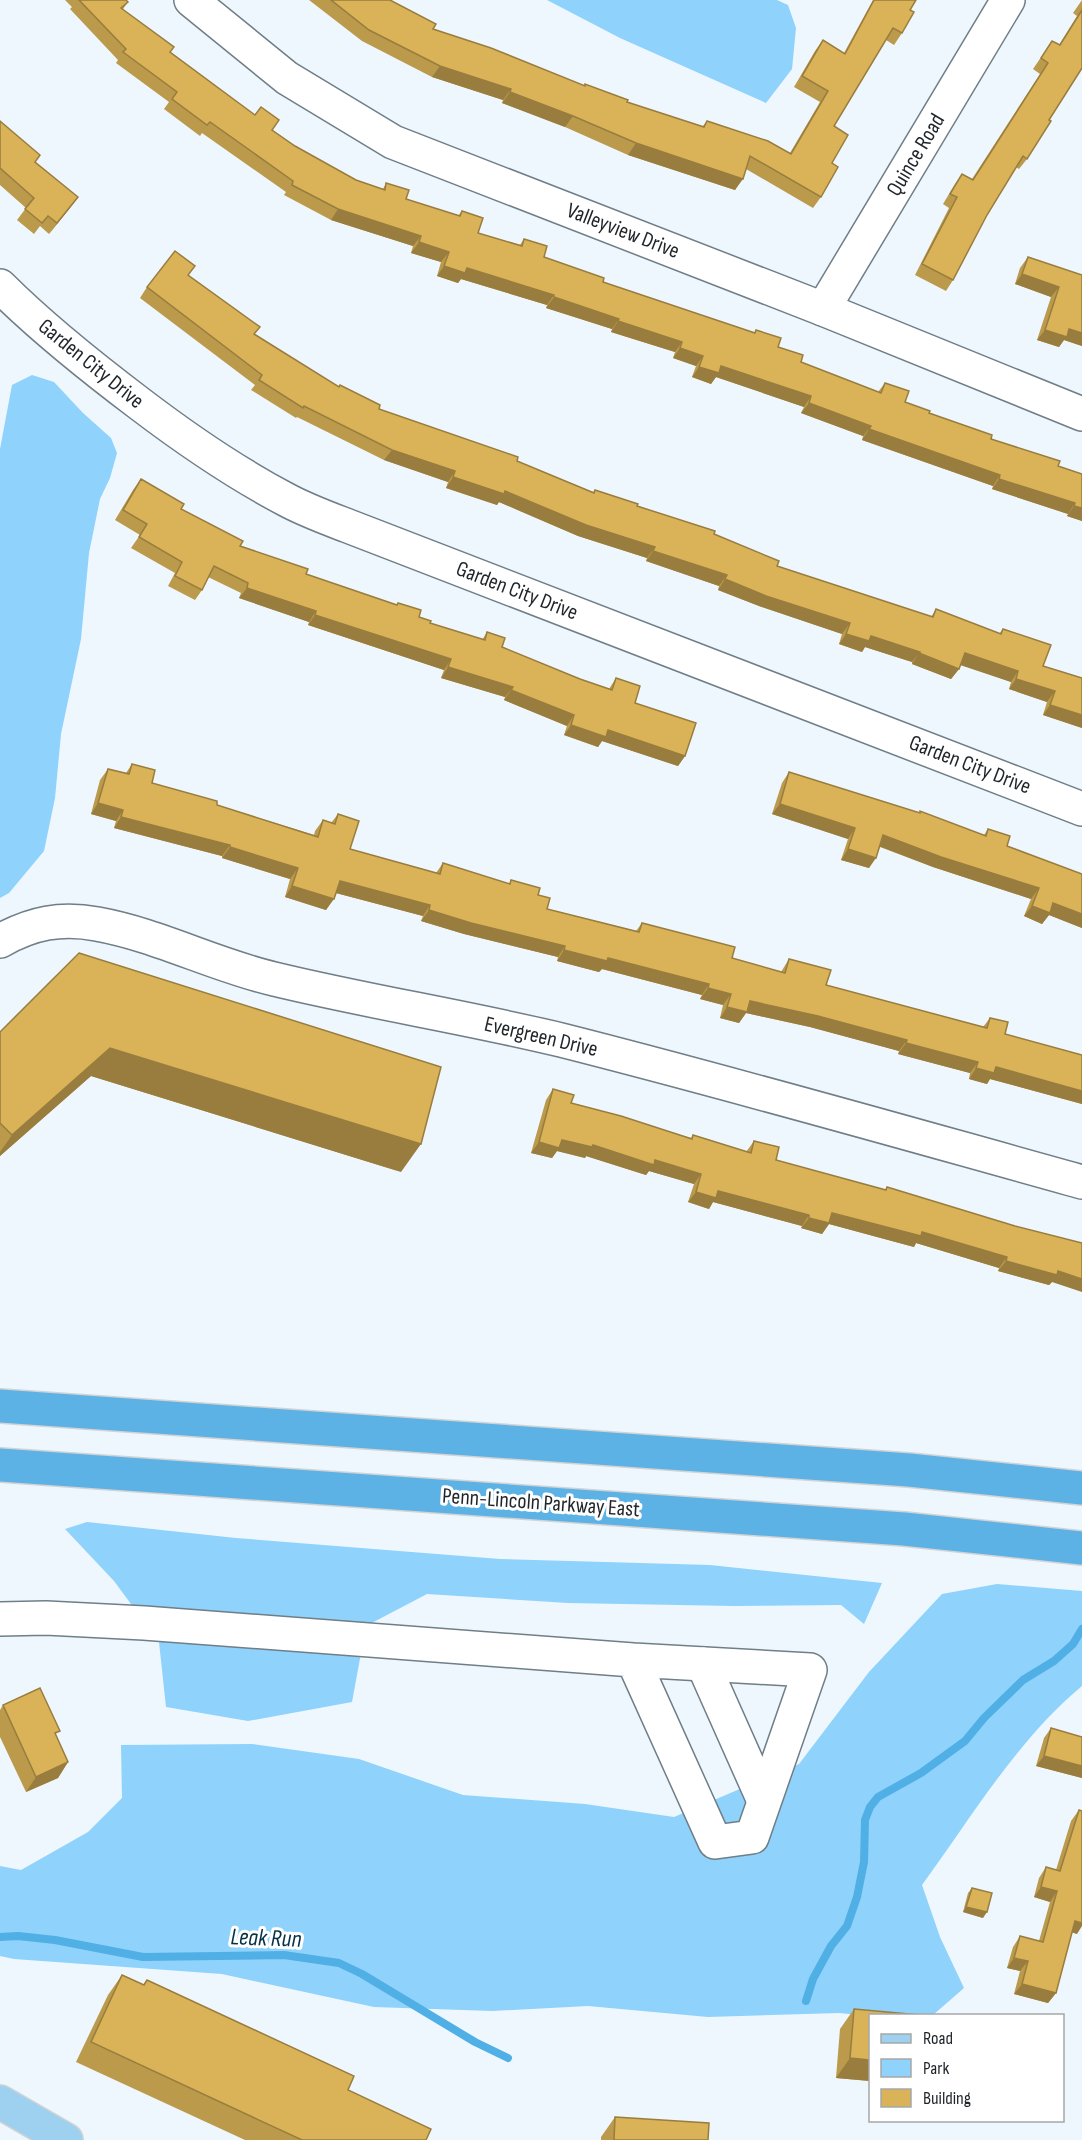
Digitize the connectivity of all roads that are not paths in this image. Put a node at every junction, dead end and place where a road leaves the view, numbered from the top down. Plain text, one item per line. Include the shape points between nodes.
1 (191, 0) edge
2 (1008, 0) edge
3 (0, 286) edge
4 (823, 309) junction
5 (1082, 414) edge
6 (1082, 809) edge
7 (0, 941) edge
8 (1082, 1182) edge
9 (0, 1406) edge
10 (0, 1465) edge
11 (1082, 1488) edge
12 (1082, 1548) edge
13 (0, 1619) edge
14 (633, 1660) junction
15 (703, 1664) junction
16 (764, 1802) junction
17 (0, 2102) edge
18 (66, 2140) edge

1 - 4 street, Valleyview Drive via 287,78 393,142
2 - 4 street, Quince Road
3 - 6 street, Garden City Drive via 108,380 176,431 286,500
4 - 5 street, Valleyview Drive
7 - 8 street, Evergreen Drive via 21,929 59,920 97,924 270,978 559,1040
9 - 11 highway via 909,1470
10 - 12 highway, Penn-Lincoln Parkway East via 904,1529
13 - 14 street via 144,1623
14 - 15 street
14 - 16 street via 715,1842 752,1837
15 - 16 street
15 - 16 street via 810,1670
17 - 18 main road

